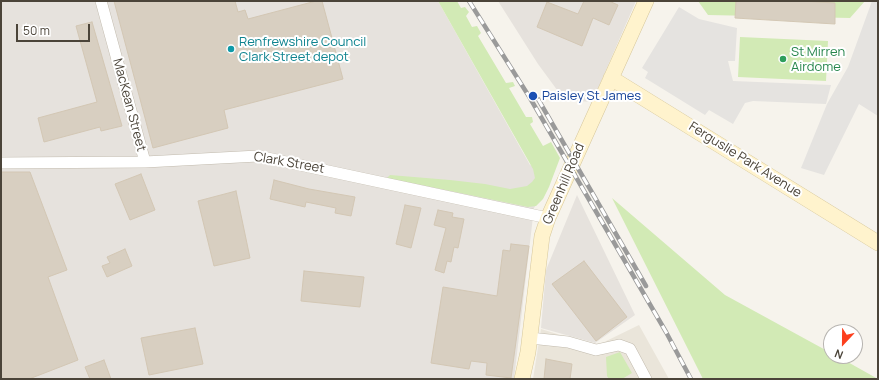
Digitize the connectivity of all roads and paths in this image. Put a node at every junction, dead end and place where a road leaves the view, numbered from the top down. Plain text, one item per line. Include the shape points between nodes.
1 (101, 1) edge
2 (646, 1) edge
3 (611, 78) junction
4 (145, 162) junction
5 (1, 163) edge
6 (548, 218) junction
7 (878, 243) edge
8 (530, 338) junction
9 (522, 379) edge
10 (646, 379) edge

1 - 4 street, MacKean Street
2 - 3 street, Greenhill Road
3 - 6 street, Greenhill Road
3 - 7 street, Ferguslie Park Avenue
4 - 5 street, Clark Street
4 - 6 street, Clark Street via 258,156
6 - 8 street, Greenhill Road via 542,236
8 - 9 street, Greenhill Road
8 - 10 street via 568,342 596,350 620,344 630,349

